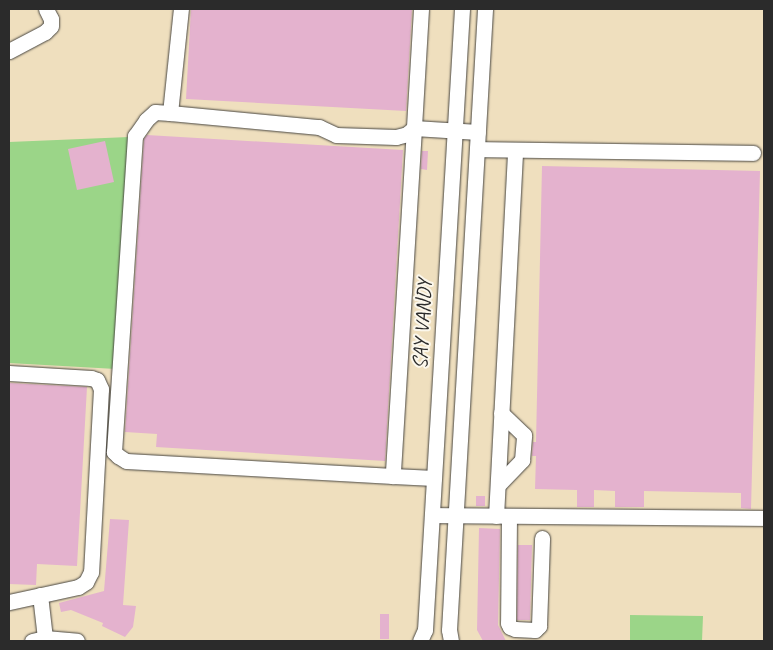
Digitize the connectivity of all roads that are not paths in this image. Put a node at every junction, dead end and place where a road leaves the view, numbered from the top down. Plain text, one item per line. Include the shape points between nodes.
1 (46, 9) edge
2 (181, 9) edge
3 (421, 9) edge
4 (462, 9) edge
5 (485, 9) edge
6 (10, 48) edge
7 (170, 113) junction
8 (414, 128) junction
9 (454, 131) junction
10 (478, 132) junction
11 (477, 149) junction
12 (515, 150) junction
13 (753, 153) dead end
14 (9, 373) edge
15 (502, 413) junction
16 (393, 476) junction
17 (434, 478) junction
18 (498, 485) junction
19 (432, 515) junction
20 (455, 516) junction
21 (503, 516) junction
22 (764, 518) edge
23 (542, 538) dead end
24 (40, 595) junction
25 (9, 602) edge
26 (48, 640) edge
27 (77, 641) edge
28 (420, 641) edge
29 (451, 641) edge

1 - 6 street via 51,26
2 - 7 street
3 - 8 street
4 - 9 street, SAY VANDY
5 - 10 street, SAY VANDY
7 - 8 street via 319,126 336,135 396,137
7 - 16 street via 155,112 135,136 114,452 126,461
8 - 9 street
8 - 16 street
9 - 10 street
9 - 17 street, SAY VANDY
10 - 11 street, SAY VANDY
11 - 12 street
11 - 20 street, SAY VANDY
12 - 13 street
12 - 15 street
14 - 24 street via 91,378 97,380 101,389 91,572 86,582 78,587
15 - 18 street
15 - 18 street via 524,435 522,460
16 - 17 street
17 - 19 street, SAY VANDY
18 - 21 street
19 - 20 street
19 - 28 street, SAY VANDY via 425,630
20 - 21 street
20 - 29 street, SAY VANDY
21 - 22 street
21 - 23 street via 510,628 535,630 539,626
24 - 25 street
24 - 26 street
26 - 27 street

